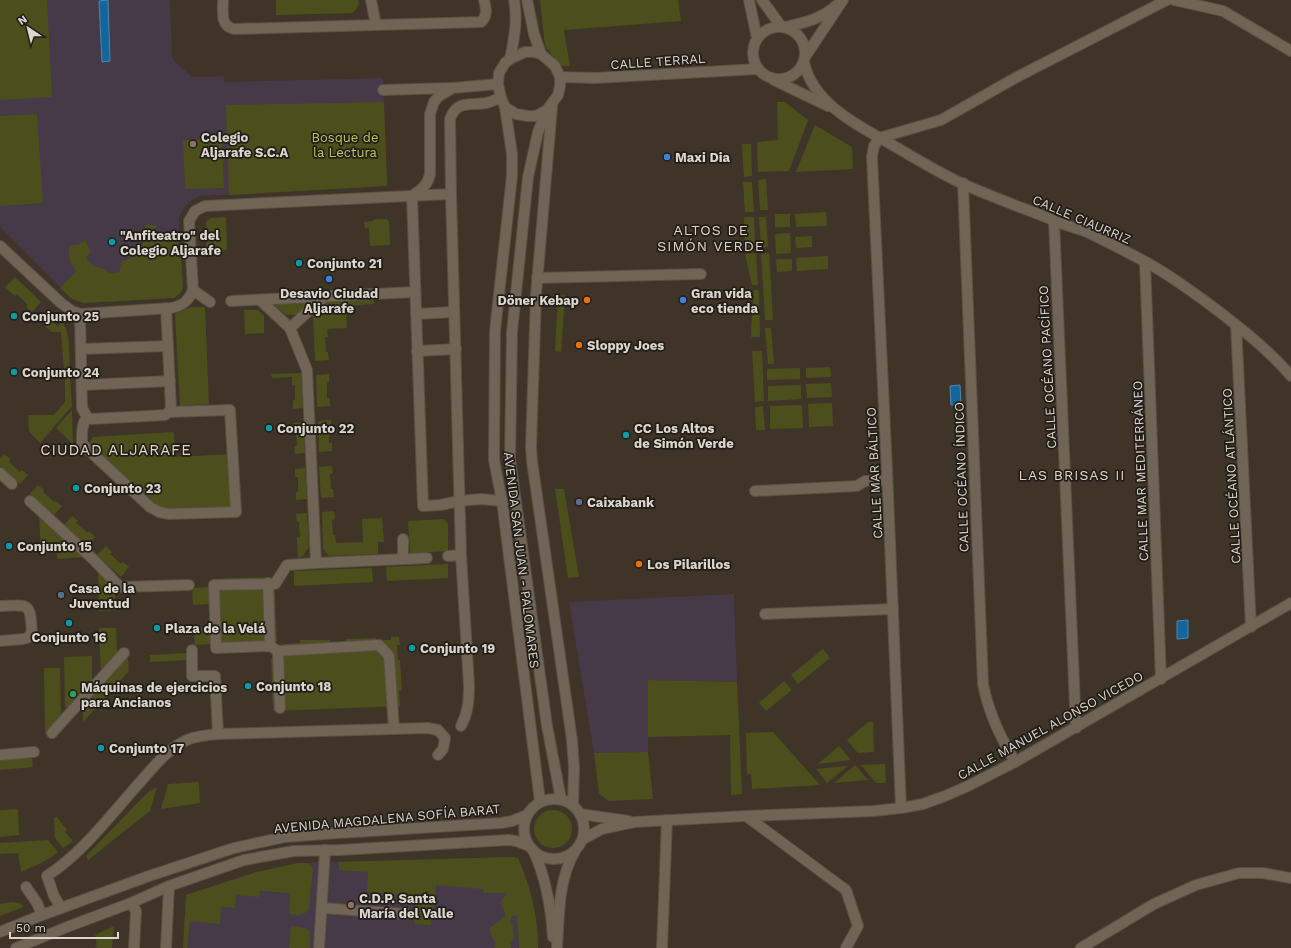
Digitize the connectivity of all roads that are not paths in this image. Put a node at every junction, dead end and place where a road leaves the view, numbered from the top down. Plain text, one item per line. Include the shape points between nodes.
1 (223, 0) edge
2 (371, 0) edge
3 (484, 0) edge
4 (514, 0) edge
5 (527, 0) edge
6 (749, 0) edge
7 (762, 0) edge
8 (843, 0) edge
9 (1167, 0) edge
10 (1174, 0) edge
11 (376, 25) junction
12 (783, 26) junction
13 (757, 38) junction
14 (1291, 51) edge
15 (541, 54) junction
16 (510, 59) junction
17 (805, 60) junction
18 (758, 69) junction
19 (560, 77) junction
20 (768, 77) junction
21 (498, 84) junction
22 (453, 88) junction
23 (383, 90) dead end
24 (503, 102) junction
25 (550, 107) junction
26 (843, 115) junction
27 (879, 138) junction
28 (963, 184) junction
29 (451, 194) junction
30 (412, 196) junction
31 (1054, 221) junction
32 (0, 246) edge
33 (1145, 262) junction
34 (701, 274) dead end
35 (537, 278) junction
36 (193, 290) junction
37 (415, 292) junction
38 (325, 296) junction
39 (260, 300) junction
40 (231, 301) dead end
41 (210, 302) dead end
42 (166, 308) junction
43 (454, 312) junction
44 (80, 314) junction
45 (416, 314) junction
46 (1236, 325) junction
47 (290, 328) junction
48 (168, 346) junction
49 (81, 349) junction
50 (456, 349) junction
51 (417, 351) junction
52 (1291, 376) edge
53 (170, 381) junction
54 (82, 384) junction
55 (169, 412) junction
56 (87, 417) junction
57 (0, 473) edge
58 (887, 480) junction
59 (12, 484) dead end
60 (755, 491) dead end
61 (30, 500) dead end
62 (460, 501) junction
63 (502, 501) junction
64 (403, 539) dead end
65 (461, 555) junction
66 (448, 556) dead end
67 (427, 558) dead end
68 (403, 559) junction
69 (316, 563) junction
70 (268, 583) junction
71 (189, 585) dead end
72 (1291, 603) edge
73 (0, 606) edge
74 (892, 609) junction
75 (765, 614) dead end
76 (1251, 627) junction
77 (0, 641) edge
78 (274, 649) junction
79 (192, 650) dead end
80 (124, 654) dead end
81 (1161, 679) junction
82 (280, 708) dead end
83 (461, 726) dead end
84 (1076, 728) junction
85 (394, 729) junction
86 (52, 733) dead end
87 (218, 734) junction
88 (34, 752) dead end
89 (0, 755) edge
90 (438, 755) dead end
91 (1015, 762) junction
92 (561, 799) junction
93 (540, 802) junction
94 (573, 805) junction
95 (901, 808) junction
96 (580, 814) junction
97 (527, 815) junction
98 (746, 816) junction
99 (667, 820) junction
100 (635, 822) junction
101 (583, 839) junction
102 (531, 848) junction
103 (575, 849) junction
104 (325, 850) junction
105 (1291, 878) edge
106 (170, 886) junction
107 (26, 887) dead end
108 (131, 903) junction
109 (61, 908) junction
110 (322, 908) junction
111 (407, 914) dead end
112 (42, 915) junction
113 (0, 932) edge
114 (16, 948) edge
115 (134, 948) edge
116 (166, 948) edge
117 (319, 948) edge
118 (554, 948) edge
119 (557, 948) edge
120 (662, 948) edge
121 (846, 948) edge
122 (1081, 948) edge

1 - 11 street via 225,23 234,29
2 - 11 street
3 - 11 street via 485,18 480,22
4 - 16 street via 514,43
5 - 15 street
6 - 13 street
7 - 12 street
8 - 12 street via 821,16
8 - 17 street
9 - 27 street via 1017,77 941,120
10 - 14 street via 1223,11
12 - 13 street via 768,28
12 - 17 street via 799,35 806,52
13 - 18 street via 753,57
15 - 16 street via 525,52
15 - 19 street via 555,66
16 - 21 street via 500,73
17 - 20 street via 799,71 786,78
17 - 26 street, CALLE CIAURRIZ via 808,77 816,90
18 - 19 street, CALLE TERRAL via 595,78
18 - 20 street
19 - 25 street via 558,95
20 - 26 street, CALLE CIAURRIZ
21 - 22 street
21 - 24 street
22 - 23 street
22 - 30 street via 439,96 431,108 429,179 423,188
24 - 25 street via 516,114 527,116 536,116
24 - 29 street via 464,105 452,113
24 - 63 street, AVENIDA SAN JUAN - PALOMARES via 512,154 512,176 495,331 494,460
25 - 35 street
25 - 92 street, AVENIDA SAN JUAN - PALOMARES via 538,132 528,177 512,332 510,459 547,726
26 - 27 street, CALLE CIAURRIZ
27 - 28 street, CALLE CIAURRIZ
27 - 58 street, CALLE MAR BÁLTICO via 872,157
28 - 31 street, CALLE CIAURRIZ
28 - 91 street, CALLE OCÉANO ÍNDICO via 983,684 993,720
29 - 30 street
29 - 43 street
30 - 36 street via 200,208 189,221
30 - 37 street
31 - 33 street, CALLE CIAURRIZ via 1086,232
31 - 84 street, CALLE OCÉANO PACÍFICO
32 - 44 street via 61,303
33 - 46 street, CALLE CIAURRIZ via 1192,292
33 - 81 street, CALLE MAR MEDITERRÁNEO
34 - 35 street
35 - 94 street via 531,447 572,740
36 - 41 street
36 - 42 street via 182,305
37 - 38 street
37 - 45 street
38 - 39 street
38 - 47 street
39 - 40 street
39 - 47 street
42 - 44 street
42 - 48 street
43 - 45 street
43 - 50 street
44 - 49 street
45 - 51 street
46 - 52 street, CALLE CIAURRIZ
46 - 76 street, CALLE OCÉANO ATLÁNTICO
47 - 69 street via 308,370
48 - 49 street
48 - 53 street
49 - 54 street
50 - 51 street
50 - 62 street
51 - 62 street via 423,506
53 - 54 street
53 - 55 street
54 - 56 street via 82,408
55 - 56 street via 165,415 121,418
55 - 56 street via 230,410 236,512 169,514 150,507 82,444 83,426
57 - 59 street
58 - 60 street via 865,481 858,486
58 - 74 street, CALLE MAR BÁLTICO
61 - 71 street via 120,587
62 - 63 street
62 - 65 street
63 - 93 street, AVENIDA SAN JUAN - PALOMARES
64 - 68 street
65 - 66 street
65 - 83 street via 469,684 468,706
67 - 68 street
68 - 69 street
69 - 70 street via 287,565 275,584
70 - 78 street
70 - 78 street via 214,585 216,648
72 - 76 street, CALLE MANUEL ALONSO VICEDO
73 - 77 street via 26,607 30,613 32,633 23,639
74 - 75 street
74 - 95 street, CALLE MAR BÁLTICO
76 - 81 street, CALLE MANUEL ALONSO VICEDO
78 - 82 street
78 - 85 street via 378,646 389,656
79 - 87 street via 192,676 215,676
80 - 86 street
81 - 84 street, CALLE MANUEL ALONSO VICEDO
84 - 91 street, CALLE MANUEL ALONSO VICEDO
85 - 87 street
85 - 90 street via 438,730 445,741
87 - 109 street via 200,736 176,746 134,788 82,848 46,876
88 - 89 street
91 - 95 street, CALLE MANUEL ALONSO VICEDO via 945,796
92 - 93 street
92 - 94 street
93 - 97 street via 530,809
94 - 96 street
95 - 98 street, CALLE MANUEL ALONSO VICEDO via 874,812
96 - 100 street, CALLE MANUEL ALONSO VICEDO
96 - 101 street via 584,825
97 - 102 street via 524,830
97 - 109 street, AVENIDA MAGDALENA SOFÍA BARAT via 501,823 284,837 234,848
98 - 99 street, CALLE MANUEL ALONSO VICEDO
98 - 121 street via 846,890 858,926
99 - 100 street, CALLE MANUEL ALONSO VICEDO
99 - 120 street
100 - 101 street, CALLE MANUEL ALONSO VICEDO via 602,829
101 - 103 street
102 - 103 street via 536,853 553,859 563,857
102 - 104 street, AVENIDA MAGDALENA SOFÍA BARAT via 508,840
102 - 118 street via 546,887
103 - 119 street via 567,867 563,886
104 - 106 street, AVENIDA MAGDALENA SOFÍA BARAT via 294,851 244,860
104 - 110 street
105 - 122 street via 1264,873 1239,873 1196,885 1154,904
106 - 108 street, AVENIDA MAGDALENA SOFÍA BARAT
106 - 116 street
107 - 112 street
108 - 114 street, AVENIDA MAGDALENA SOFÍA BARAT
108 - 115 street via 136,911
109 - 112 street, AVENIDA MAGDALENA SOFÍA BARAT
110 - 111 street
110 - 117 street
112 - 113 street, AVENIDA MAGDALENA SOFÍA BARAT

